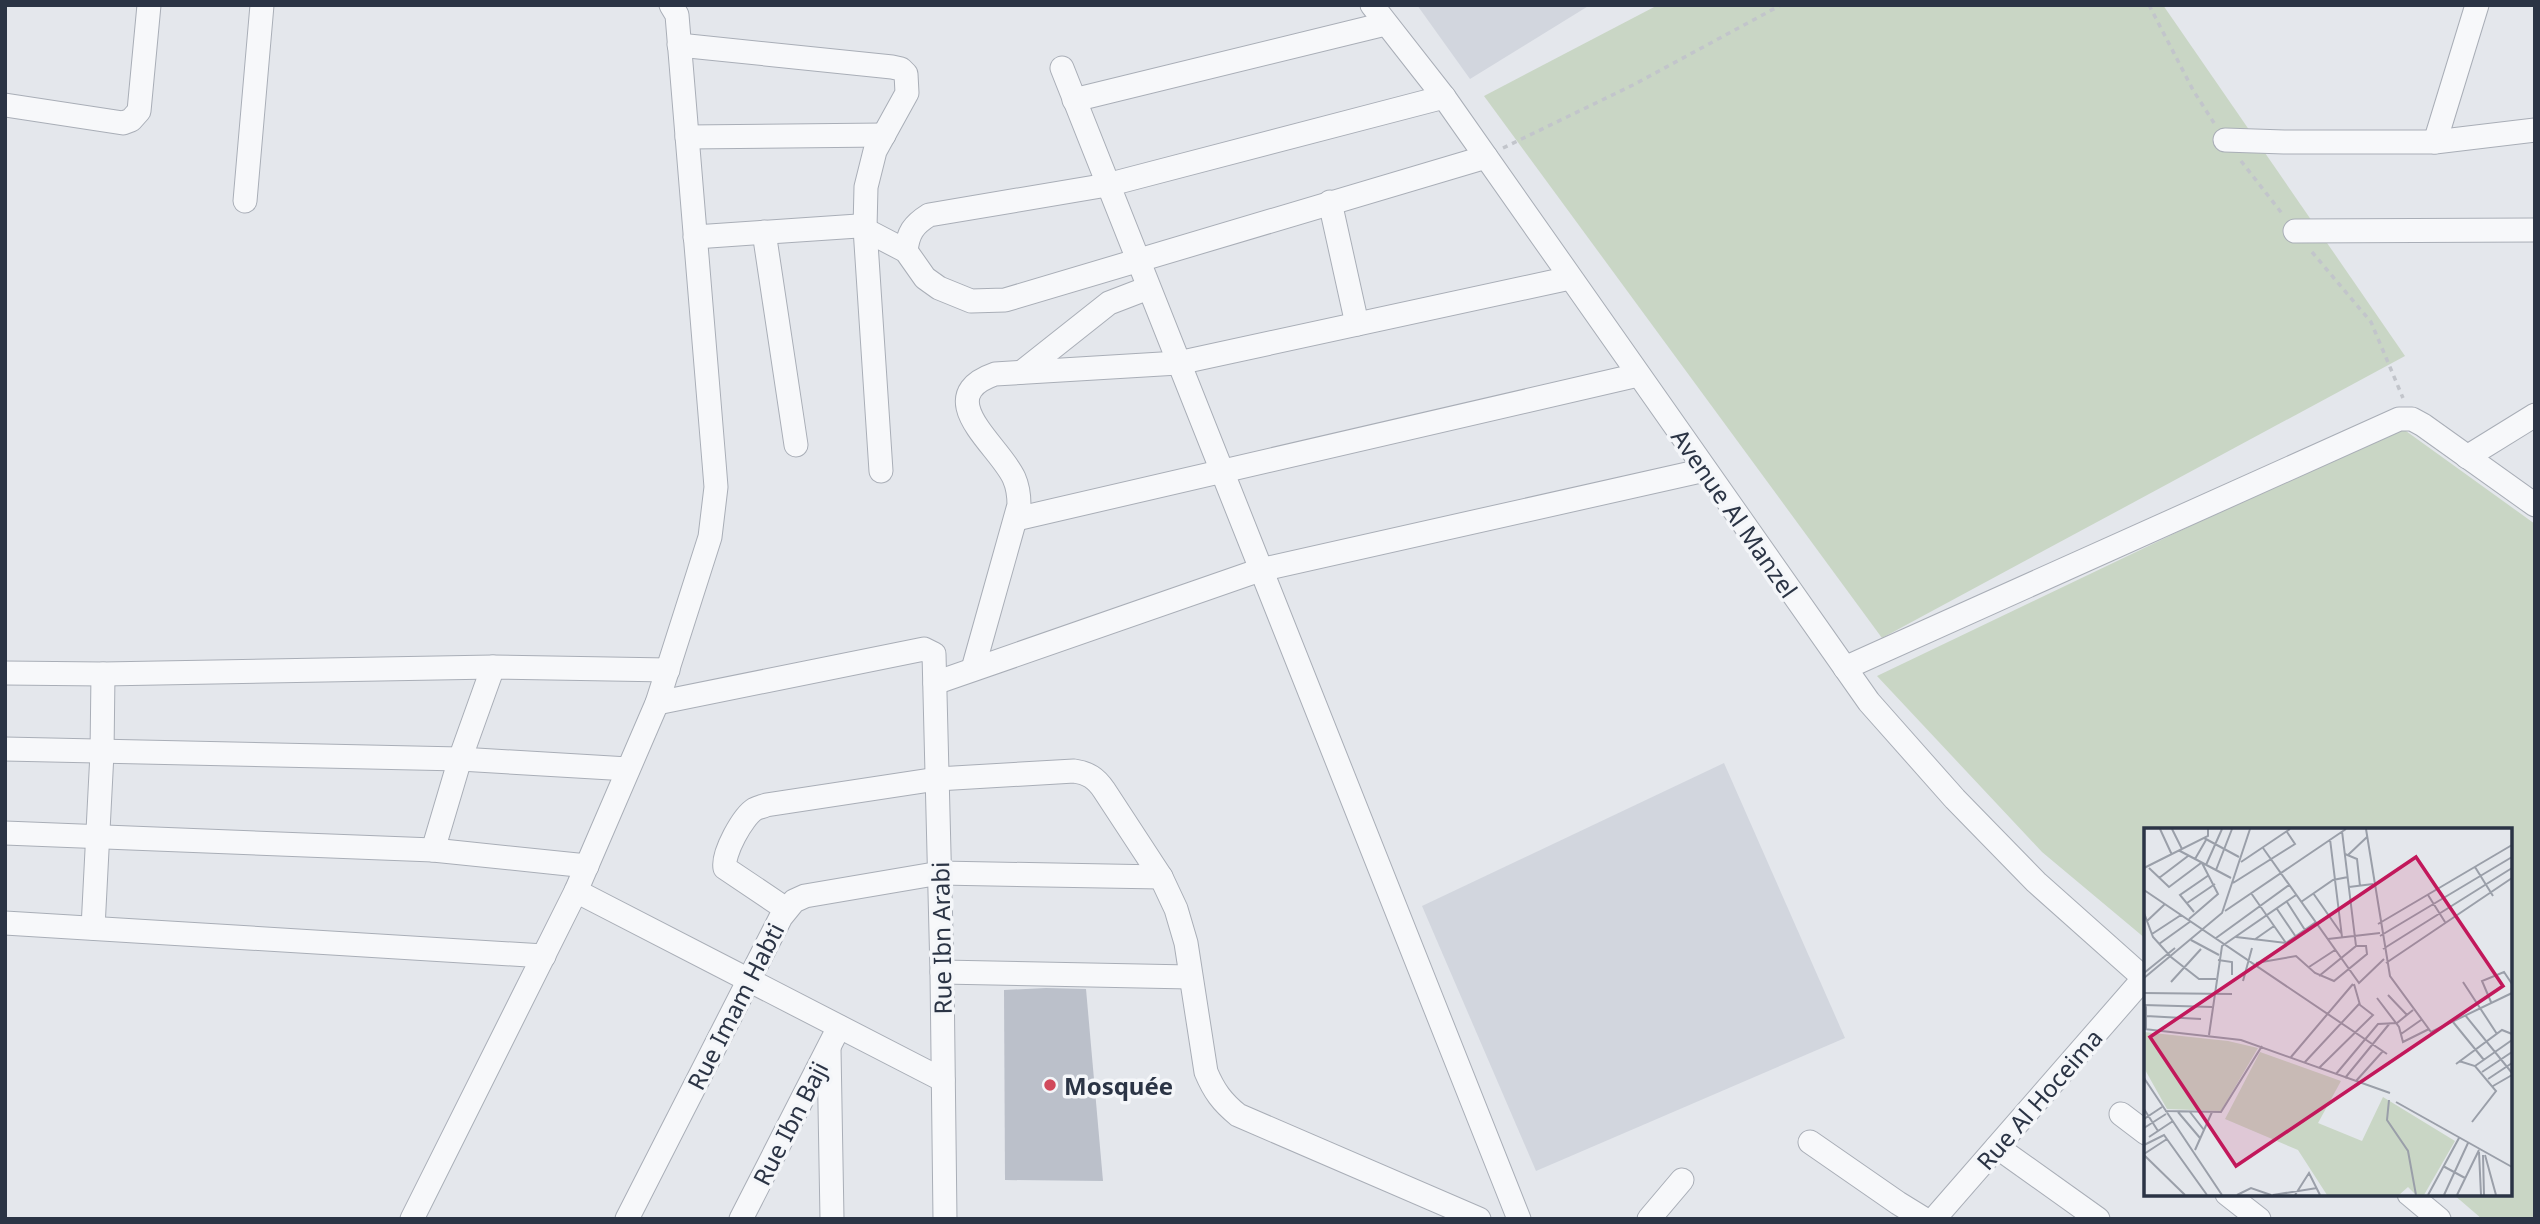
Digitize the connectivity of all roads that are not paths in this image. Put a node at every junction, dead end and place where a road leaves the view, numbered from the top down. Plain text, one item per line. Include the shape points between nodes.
1 (149, 5) edge
2 (262, 5) edge
3 (671, 5) edge
4 (2477, 5) edge
5 (1379, 15) edge
6 (679, 45) junction
7 (1062, 68) dead end
8 (1444, 97) junction
9 (1074, 100) junction
10 (5, 104) edge
11 (2535, 130) edge
12 (884, 135) junction
13 (687, 137) junction
14 (2225, 139) road end
15 (2435, 142) junction
16 (1486, 157) junction
17 (1107, 185) junction
18 (246, 201) dead end
19 (1331, 202) junction
20 (865, 228) junction
21 (2535, 230) edge
22 (2295, 231) road end
23 (764, 232) junction
24 (695, 237) junction
25 (906, 251) junction
26 (1137, 260) junction
27 (1570, 278) junction
28 (1148, 288) junction
29 (1357, 324) junction
30 (1178, 363) junction
31 (1022, 372) junction
32 (1639, 375) junction
33 (2535, 415) edge
34 (796, 445) dead end
35 (2467, 457) junction
36 (1705, 470) junction
37 (881, 471) dead end
38 (1221, 472) junction
39 (2535, 505) edge
40 (1016, 519) junction
41 (1260, 570) junction
42 (493, 667) junction
43 (1845, 668) junction
44 (973, 669) junction
45 (668, 670) junction
46 (5, 673) edge
47 (103, 674) junction
48 (935, 682) junction
49 (657, 704) junction
50 (5, 749) edge
51 (102, 753) junction
52 (460, 759) junction
53 (628, 769) junction
54 (937, 779) junction
55 (5, 833) edge
56 (97, 838) junction
57 (433, 850) junction
58 (587, 866) junction
59 (940, 873) junction
60 (1161, 877) junction
61 (576, 891) junction
62 (786, 908) junction
63 (5, 923) edge
64 (93, 928) junction
65 (544, 956) junction
66 (942, 972) junction
67 (1190, 977) junction
68 (2144, 978) edge
69 (748, 979) junction
70 (2144, 980) edge
71 (834, 1036) junction
72 (943, 1080) junction
73 (2121, 1114) dead end
74 (2144, 1131) edge
75 (1810, 1142) dead end
76 (1997, 1147) junction
77 (1682, 1180) dead end
78 (2230, 1196) edge
79 (2413, 1206) edge
80 (412, 1219) edge
81 (627, 1219) edge
82 (741, 1219) edge
83 (832, 1219) edge
84 (945, 1219) edge
85 (1479, 1219) edge
86 (1519, 1219) edge
87 (1648, 1219) edge
88 (1924, 1219) edge
89 (1934, 1219) edge
90 (2098, 1219) edge
91 (2259, 1219) edge
92 (2439, 1219) edge

1 - 10 street via 139,111 131,120 123,123
2 - 18 street
3 - 6 street via 677,15
4 - 15 street
5 - 8 street, Avenue Al Manzel
5 - 9 street
6 - 12 street via 901,69 906,74 907,93
6 - 13 street
7 - 9 street
8 - 16 street, Avenue Al Manzel
8 - 17 street
9 - 17 street
11 - 15 street
12 - 13 street
12 - 20 street via 869,169
13 - 24 street
14 - 15 street
16 - 19 street
16 - 27 street, Avenue Al Manzel
17 - 25 street via 929,215 907,236
17 - 26 street
19 - 26 street
19 - 29 street
20 - 23 street
20 - 25 street
20 - 37 street
21 - 22 street
23 - 24 street
23 - 34 street
24 - 45 street via 714,512 704,561
25 - 26 street via 939,289 988,302
26 - 28 street
27 - 29 street
27 - 32 street, Avenue Al Manzel
28 - 30 street
28 - 31 street via 1091,314
29 - 30 street
30 - 31 street
30 - 38 street
31 - 40 street via 981,379 967,405 971,420 1014,476 1019,498
32 - 36 street, Avenue Al Manzel
32 - 38 street
33 - 35 street
35 - 39 street
35 - 43 street via 2412,419 2399,419
36 - 41 street
36 - 43 street, Avenue Al Manzel
38 - 40 street
38 - 41 street
40 - 44 street
41 - 44 street
41 - 86 street
42 - 45 street
42 - 47 street
42 - 52 street
43 - 68 street, Avenue Al Manzel via 1955,799 2036,882
44 - 48 street
45 - 49 street
46 - 47 street
47 - 51 street
48 - 49 street, Rue Ibn Arabi via 934,654 924,649
48 - 54 street, Rue Ibn Arabi
49 - 53 street
50 - 51 street
51 - 52 street
51 - 56 street
52 - 53 street
52 - 57 street
53 - 58 street
54 - 59 street, Rue Ibn Arabi
54 - 60 street via 1086,773 1097,780
54 - 62 street via 766,805 747,816 725,854 724,868
55 - 56 street
56 - 57 street
56 - 64 street
57 - 58 street
58 - 61 street
59 - 60 street, Rue Imam Habti
59 - 62 street, Rue Imam Habti via 805,896
59 - 66 street, Rue Ibn Arabi
60 - 67 street via 1186,943
61 - 65 street
61 - 69 street
62 - 69 street, Rue Imam Habti
63 - 64 street
64 - 65 street
65 - 80 street
66 - 67 street
66 - 72 street, Rue Ibn Arabi
67 - 85 street via 1206,1072 1224,1104 1238,1115
69 - 71 street
69 - 81 street, Rue Imam Habti
70 - 76 street, Rue Al Hoceima
71 - 72 street
71 - 82 street, Rue Ibn Baji
71 - 83 street
72 - 84 street, Rue Ibn Arabi
73 - 74 street
75 - 88 street
76 - 89 street, Rue Al Hoceima
76 - 90 street
77 - 87 street
78 - 91 street
79 - 92 street

